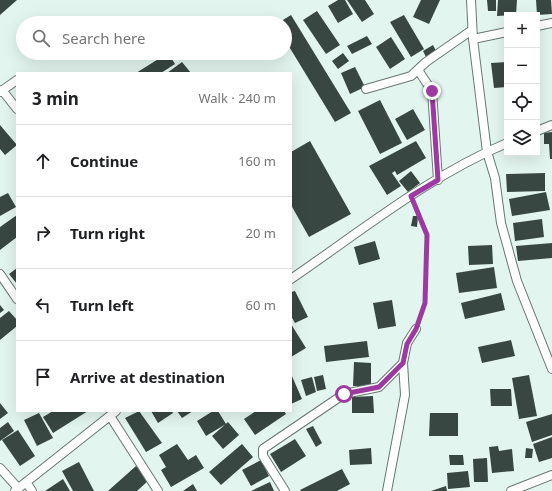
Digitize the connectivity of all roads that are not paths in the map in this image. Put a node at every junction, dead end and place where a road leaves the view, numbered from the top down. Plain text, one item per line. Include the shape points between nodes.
1 (471, 0) edge
2 (552, 23) edge
3 (540, 25) edge
4 (472, 30) junction
5 (504, 33) edge
6 (473, 39) junction
7 (418, 70) junction
8 (16, 81) edge
9 (366, 89) dead end
10 (1, 91) edge
11 (16, 108) edge
12 (552, 125) edge
13 (540, 130) edge
14 (504, 144) edge
15 (487, 152) junction
16 (438, 180) junction
17 (0, 274) edge
18 (292, 278) edge
19 (16, 298) edge
20 (416, 329) road end
21 (403, 363) junction
22 (552, 369) edge
23 (113, 414) edge
24 (0, 468) edge
25 (552, 475) edge
26 (26, 482) junction
27 (16, 490) edge
28 (32, 491) edge
29 (158, 491) edge
30 (285, 491) edge
31 (387, 491) edge
32 (511, 491) edge

1 - 4 street
2 - 3 street
4 - 6 street
4 - 7 street
5 - 6 street
6 - 15 street
7 - 9 street via 411,76
7 - 16 street via 432,91
8 - 10 street
10 - 11 street
12 - 13 street
14 - 15 street
15 - 16 street
15 - 22 street via 495,178 501,223 518,281
16 - 18 street
17 - 19 street
20 - 21 street via 407,344
21 - 30 street via 379,387 344,394 263,449 263,456
21 - 31 street via 405,395
23 - 26 street
23 - 29 street
24 - 27 street
25 - 32 street
26 - 27 street
26 - 28 street

